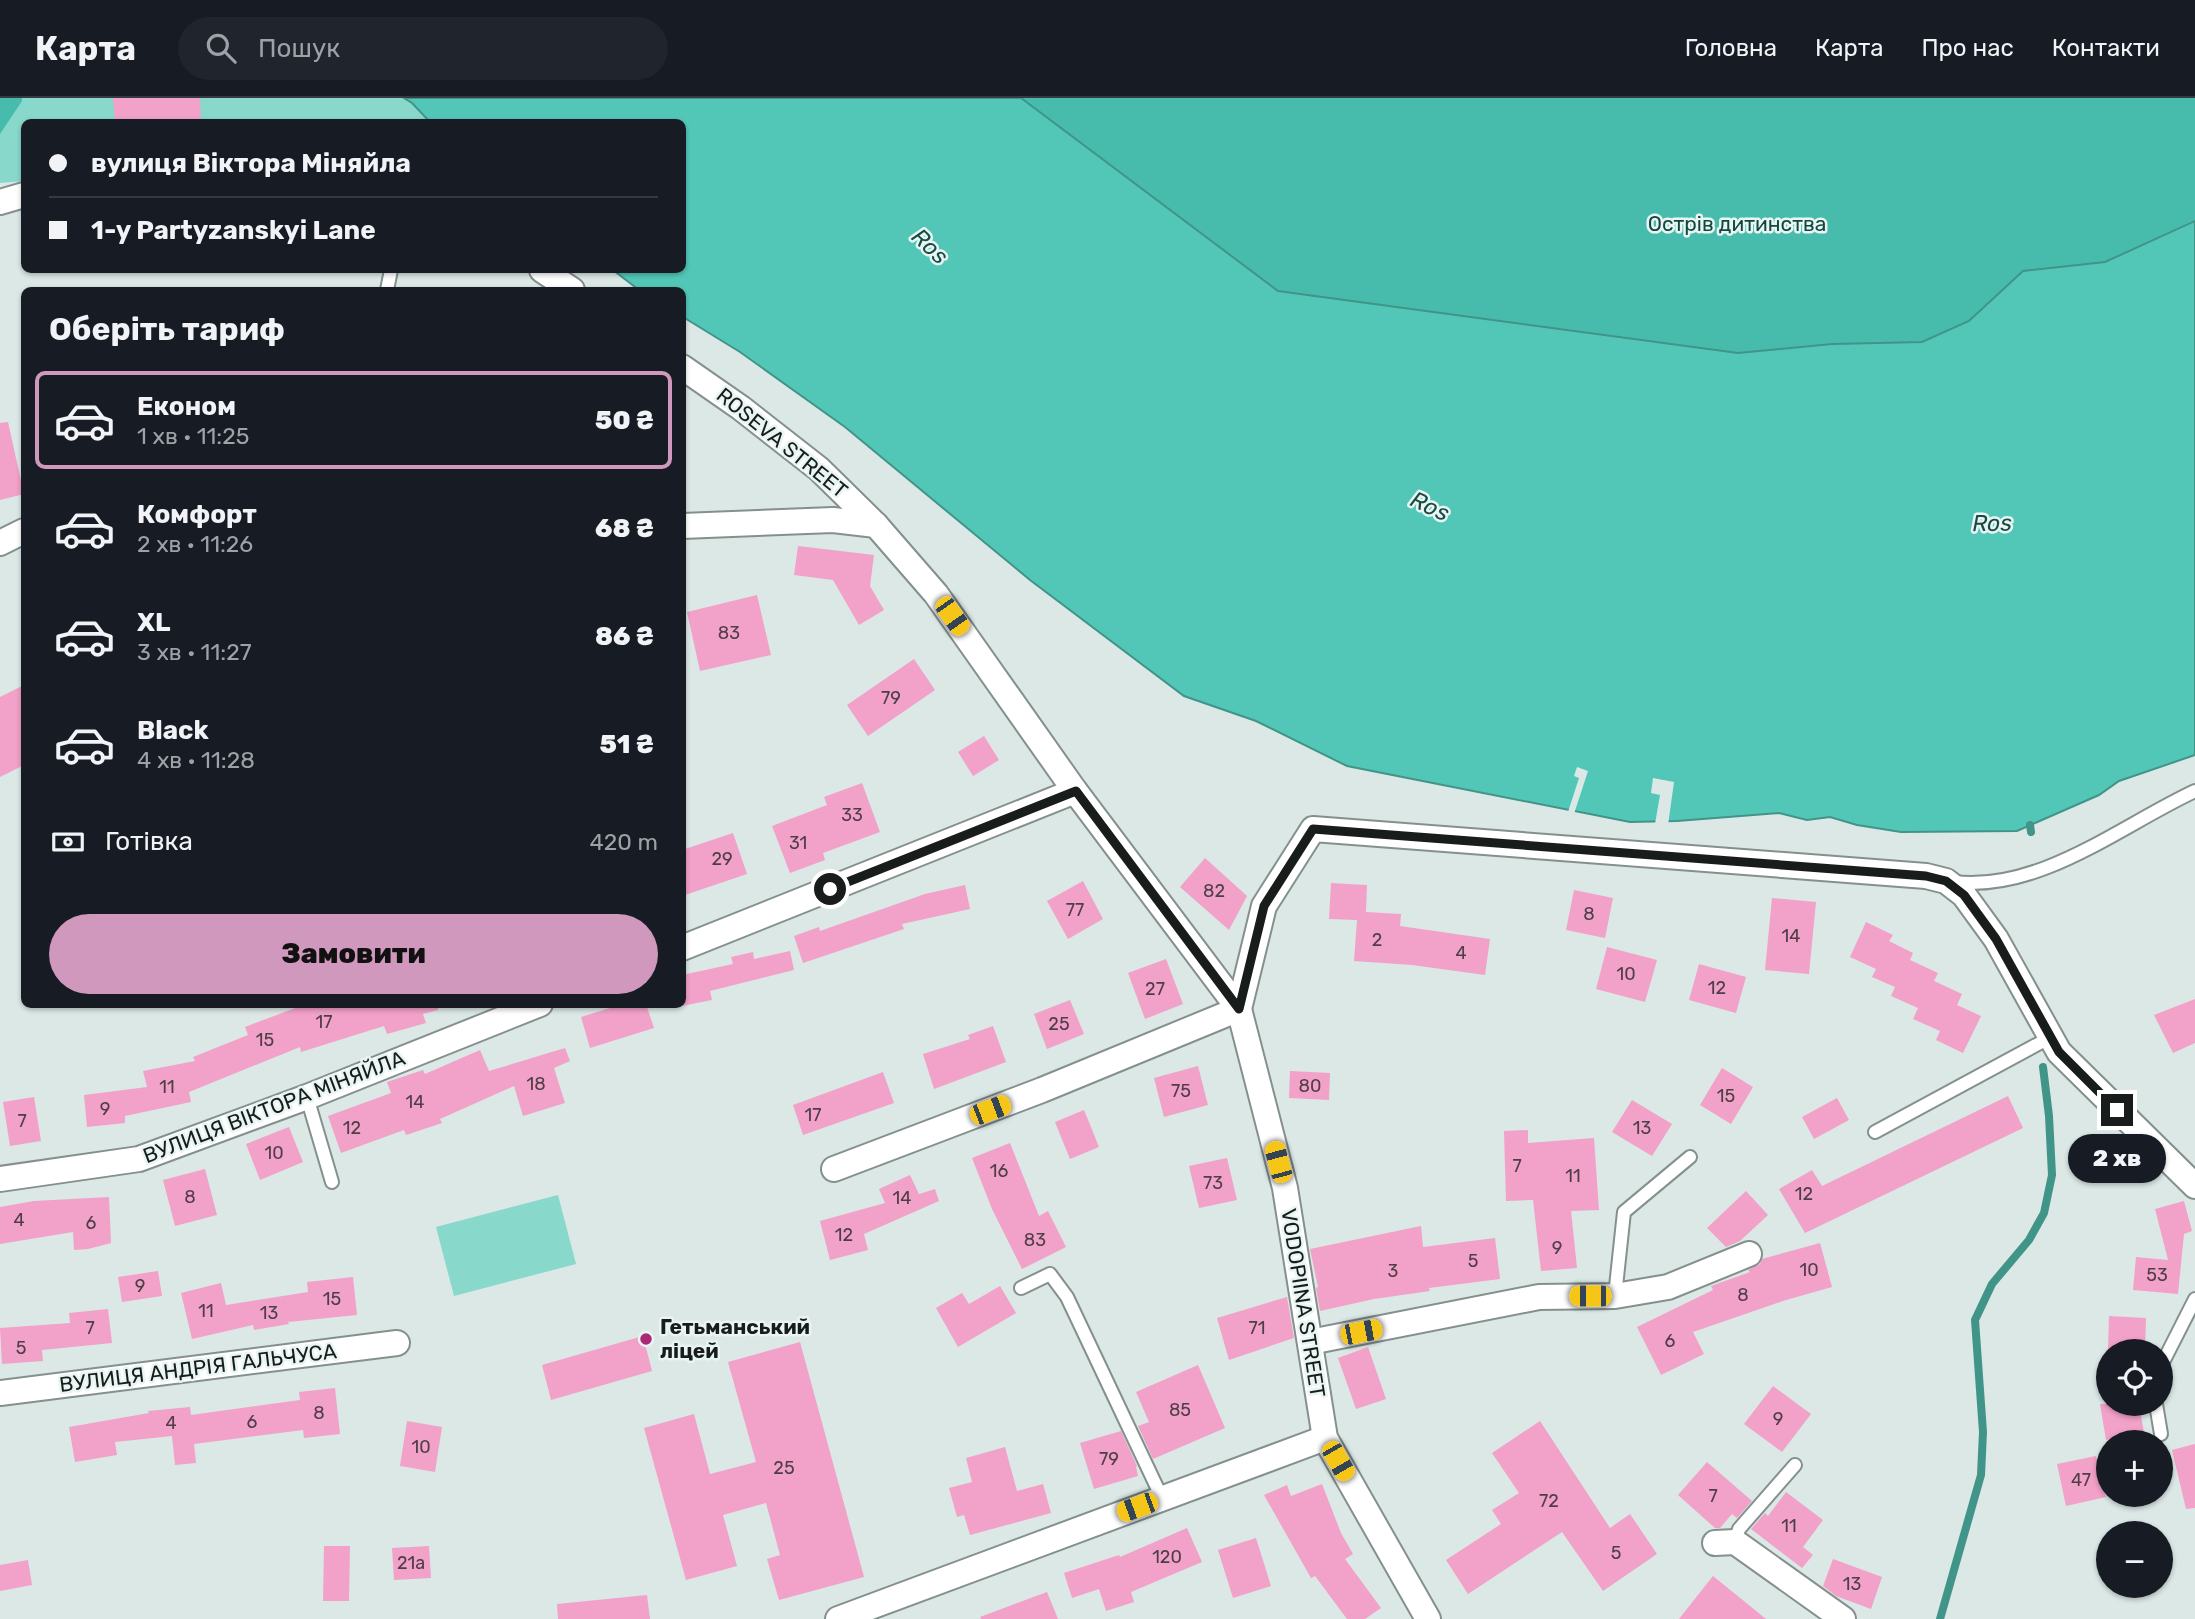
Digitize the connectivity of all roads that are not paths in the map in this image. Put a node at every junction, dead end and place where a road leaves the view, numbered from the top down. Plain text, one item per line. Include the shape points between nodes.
1 (21, 196) edge
2 (0, 202) edge
3 (546, 273) edge
4 (568, 287) edge
5 (686, 370) edge
6 (876, 525) junction
7 (686, 526) edge
8 (21, 532) edge
9 (0, 543) edge
10 (1076, 791) junction
11 (2195, 791) edge
12 (1946, 881) junction
13 (686, 946) edge
14 (530, 1008) edge
15 (1239, 1009) junction
16 (2055, 1044) junction
17 (307, 1097) junction
18 (1875, 1132) dead end
19 (1690, 1157) dead end
20 (834, 1169) dead end
21 (0, 1178) edge
22 (332, 1182) dead end
23 (2195, 1186) edge
24 (1749, 1254) dead end
25 (1021, 1288) dead end
26 (1615, 1296) junction
27 (2195, 1299) edge
28 (1310, 1342) junction
29 (2173, 1342) edge
30 (397, 1343) dead end
31 (0, 1393) edge
32 (1325, 1438) junction
33 (1795, 1465) dead end
34 (1162, 1498) junction
35 (1725, 1543) joint
36 (838, 1619) edge
37 (1428, 1619) edge
38 (1843, 1619) edge

1 - 2 street
3 - 4 street
5 - 6 street, ROSEVA STREET via 819,469
6 - 7 street via 833,520
6 - 10 street, VODOPIINA STREET via 936,594
8 - 9 street
10 - 13 street
10 - 15 street, VODOPIINA STREET
11 - 12 lane via 2028,875 1989,883
12 - 15 street via 1313,829 1264,906
12 - 16 street via 1964,895 1996,939
14 - 17 street, ВУЛИЦЯ ВІКТОРА МІНЯЙЛА
15 - 20 street
15 - 28 street, VODOPIINA STREET via 1285,1188
16 - 18 lane
16 - 23 street
17 - 21 street, ВУЛИЦЯ ВІКТОРА МІНЯЙЛА via 139,1159
17 - 22 lane
19 - 26 lane via 1624,1212
24 - 26 street via 1668,1287
25 - 34 lane via 1050,1274 1067,1297
26 - 28 street via 1539,1297
27 - 29 lane
28 - 32 street, VODOPIINA STREET
30 - 31 street, ВУЛИЦЯ АНДРІЯ ГАЛЬЧУСА
32 - 34 street
32 - 37 street, VODOPIINA STREET
33 - 35 lane
34 - 36 street
35 - 38 street

